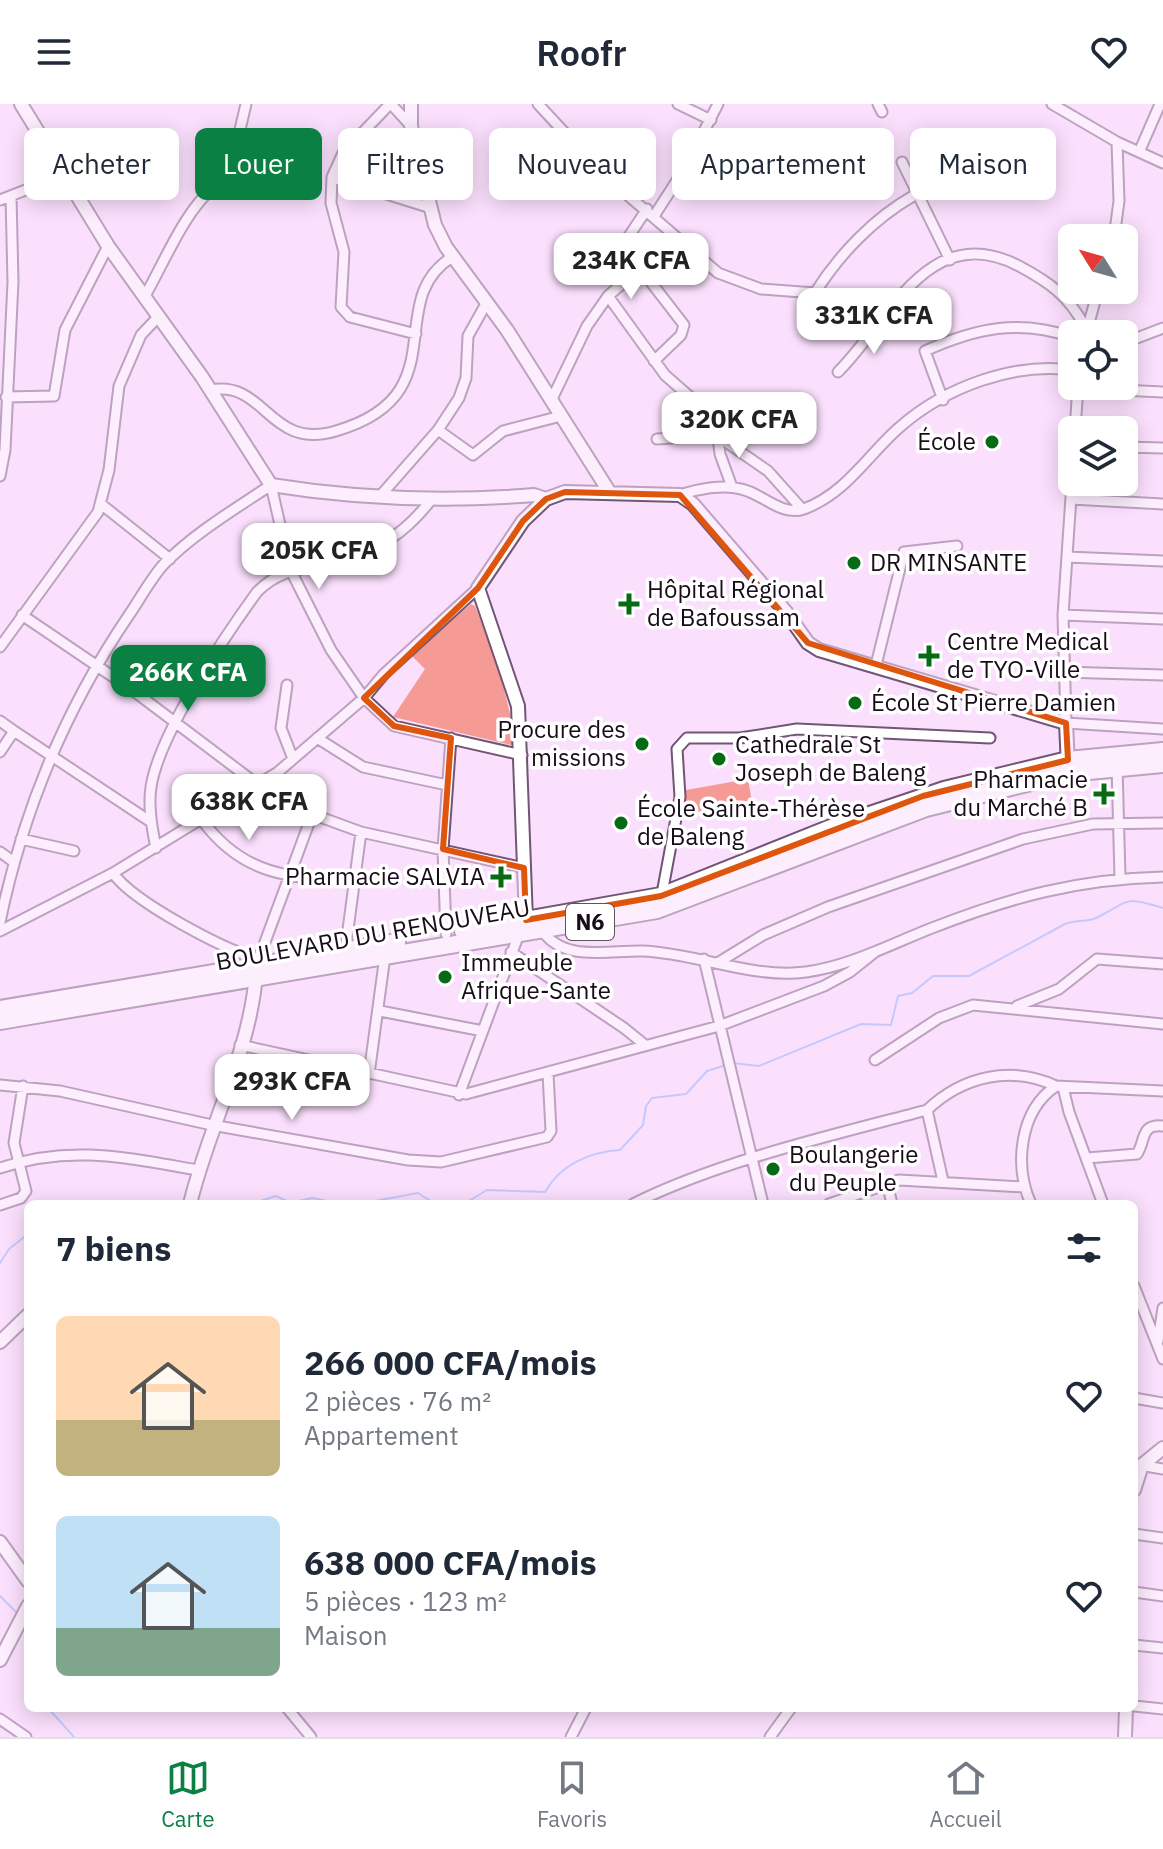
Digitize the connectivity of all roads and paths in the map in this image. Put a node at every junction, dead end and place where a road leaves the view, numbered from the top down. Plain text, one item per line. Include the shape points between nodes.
1 (21, 104) edge
2 (246, 104) edge
3 (391, 104) edge
4 (411, 104) edge
5 (538, 104) edge
6 (678, 104) edge
7 (718, 104) edge
8 (1160, 104) edge
9 (1057, 105) edge
10 (711, 120) junction
11 (411, 126) junction
12 (36, 128) edge
13 (240, 128) edge
14 (1117, 142) junction
15 (1140, 150) junction
16 (902, 162) dead end
17 (1163, 163) edge
18 (332, 177) junction
19 (910, 177) edge
20 (24, 191) edge
21 (11, 196) junction
22 (910, 197) edge
23 (0, 200) edge
24 (79, 200) edge
25 (202, 200) edge
26 (922, 200) edge
27 (431, 208) junction
28 (651, 212) junction
29 (1116, 224) edge
30 (108, 246) junction
31 (452, 257) junction
32 (950, 260) junction
33 (640, 268) junction
34 (815, 293) junction
35 (145, 296) junction
36 (608, 296) junction
37 (487, 302) junction
38 (158, 317) junction
39 (1080, 320) edge
40 (5, 321) edge
41 (1163, 328) edge
42 (873, 332) junction
43 (1058, 333) edge
44 (416, 334) junction
45 (1151, 334) junction
46 (1163, 335) edge
47 (1138, 338) edge
48 (654, 361) junction
49 (1058, 370) edge
50 (838, 372) dead end
51 (211, 390) junction
52 (1138, 391) edge
53 (1163, 392) edge
54 (6, 397) junction
55 (943, 400) junction
56 (551, 401) junction
57 (561, 416) junction
58 (438, 430) junction
59 (717, 436) junction
60 (657, 439) dead end
61 (1138, 447) edge
62 (1163, 448) edge
63 (0, 476) edge
64 (271, 485) junction
65 (732, 487) junction
66 (610, 493) junction
67 (381, 495) junction
68 (680, 495) junction
69 (1071, 496) edge
70 (546, 499) junction
71 (1071, 499) junction
72 (431, 500) junction
73 (101, 504) junction
74 (1163, 504) edge
75 (802, 509) junction
76 (957, 546) dead end
77 (1067, 557) junction
78 (170, 559) junction
79 (1163, 561) edge
80 (290, 569) junction
81 (478, 588) junction
82 (22, 615) junction
83 (1063, 615) junction
84 (1163, 619) edge
85 (0, 647) edge
86 (97, 665) junction
87 (876, 665) junction
88 (1063, 672) junction
89 (1163, 675) edge
90 (287, 685) dead end
91 (364, 698) junction
92 (0, 721) edge
93 (1066, 723) junction
94 (176, 725) junction
95 (1163, 729) edge
96 (14, 731) junction
97 (317, 738) junction
98 (451, 738) junction
99 (990, 738) dead end
100 (1163, 751) edge
101 (0, 752) edge
102 (51, 754) junction
103 (522, 755) junction
104 (293, 759) junction
105 (1116, 760) junction
106 (1163, 764) edge
107 (1068, 767) junction
108 (447, 785) junction
109 (257, 786) junction
110 (312, 815) junction
111 (202, 820) junction
112 (151, 822) junction
113 (1163, 823) edge
114 (1118, 824) junction
115 (361, 832) junction
116 (21, 839) junction
117 (156, 848) junction
118 (443, 849) junction
119 (74, 851) dead end
120 (0, 852) edge
121 (14, 862) junction
122 (524, 868) junction
123 (113, 873) junction
124 (1163, 877) edge
125 (287, 878) junction
126 (1120, 878) junction
127 (354, 881) junction
128 (4, 886) edge
129 (661, 902) junction
130 (0, 922) edge
131 (531, 926) junction
132 (0, 931) edge
133 (446, 934) junction
134 (511, 952) junction
135 (875, 952) junction
136 (385, 956) junction
137 (346, 957) junction
138 (704, 959) junction
139 (719, 962) junction
140 (1163, 964) edge
141 (257, 969) junction
142 (1013, 1007) junction
143 (45, 1008) junction
144 (0, 1009) edge
145 (380, 1011) junction
146 (0, 1021) edge
147 (1163, 1024) edge
148 (719, 1026) junction
149 (483, 1031) junction
150 (240, 1045) junction
151 (645, 1045) junction
152 (875, 1060) dead end
153 (548, 1073) junction
154 (369, 1074) junction
155 (0, 1085) edge
156 (23, 1086) junction
157 (1060, 1087) junction
158 (1163, 1091) edge
159 (459, 1095) junction
160 (927, 1110) junction
161 (212, 1125) junction
162 (1163, 1126) edge
163 (1087, 1158) junction
164 (752, 1161) junction
165 (16, 1162) junction
166 (0, 1168) edge
167 (198, 1170) junction
168 (943, 1181) junction
169 (887, 1183) junction
170 (1024, 1187) junction
171 (191, 1200) edge
172 (642, 1200) edge
173 (762, 1200) edge
174 (840, 1200) edge
175 (891, 1200) edge
176 (1029, 1200) edge
177 (1102, 1200) edge
178 (0, 1205) edge
179 (1138, 1296) edge
180 (1163, 1308) edge
181 (1163, 1314) edge
182 (24, 1319) edge
183 (0, 1342) edge
184 (1157, 1344) junction
185 (1163, 1359) edge
186 (1138, 1399) edge
187 (1163, 1403) edge
188 (1163, 1448) edge
189 (1138, 1464) edge
190 (1163, 1469) edge
191 (1138, 1535) edge
192 (1163, 1538) edge
193 (0, 1542) edge
194 (24, 1575) edge
195 (1138, 1593) edge
196 (1163, 1596) edge
197 (24, 1614) edge
198 (1138, 1645) edge
199 (1163, 1648) edge
200 (0, 1660) edge
201 (1138, 1706) edge
202 (1163, 1709) edge
203 (290, 1712) edge
204 (584, 1712) edge
205 (788, 1712) edge
206 (1126, 1712) edge
207 (0, 1719) edge
208 (26, 1737) edge
209 (311, 1737) edge
210 (571, 1737) edge
211 (770, 1737) edge
212 (1125, 1737) edge

1 - 12 street
2 - 13 street
3 - 11 street
3 - 18 street via 343,153
4 - 11 street
5 - 28 street via 574,146
6 - 10 street
7 - 10 street
8 - 15 street
9 - 14 street
10 - 28 street
11 - 27 street
14 - 15 street
14 - 29 street
15 - 17 street
16 - 19 street
18 - 27 street
18 - 44 street via 331,203 344,252 342,312
20 - 21 street
21 - 23 street
21 - 40 street
22 - 34 street via 845,251
24 - 30 street
25 - 35 street
26 - 32 street
27 - 31 street
28 - 33 street via 625,242
28 - 34 street via 718,273 761,289
30 - 35 street
30 - 54 street via 65,330 54,396
31 - 37 street
31 - 44 street via 436,269 422,292
32 - 39 street via 995,253 1055,287
32 - 42 street via 906,287
33 - 36 street
33 - 48 street via 684,325 681,335
34 - 42 street
35 - 38 street
36 - 48 street
36 - 56 street via 587,326
37 - 56 street
37 - 58 street via 468,336 464,387
38 - 51 street
38 - 73 street via 141,335 119,386
40 - 54 street
41 - 45 street
42 - 50 street
43 - 55 street via 998,326 925,351
44 - 51 street via 412,368 399,390 365,419 334,432 297,434 248,396
45 - 46 street
45 - 47 street
48 - 59 street via 698,404
49 - 55 street via 1020,369
51 - 64 street
52 - 53 street
54 - 63 street
55 - 75 street via 901,425 869,462
56 - 57 street
57 - 58 street via 503,431 473,455
57 - 66 street
58 - 67 street
59 - 60 street
59 - 65 street
59 - 75 street via 768,471
61 - 62 street
64 - 67 street via 312,493
64 - 78 street
64 - 80 street
65 - 68 street
65 - 75 street via 786,510
66 - 68 street
66 - 70 street via 565,492
67 - 72 street
68 - 87 street via 808,643
69 - 71 street
70 - 72 street via 534,495
70 - 81 street via 523,521
71 - 74 street
71 - 77 street
72 - 80 street via 408,527 380,547 341,561
73 - 78 street
73 - 82 street
76 - 87 street via 904,552
77 - 79 street
77 - 83 street
78 - 86 street
80 - 91 street via 331,650
80 - 94 street via 267,582 247,605
81 - 91 street
81 - 103 street via 518,706
82 - 85 street
82 - 86 street
83 - 84 street
83 - 88 street
86 - 94 street
86 - 102 street
87 - 93 street
88 - 89 street
88 - 93 street
90 - 104 street via 281,728
91 - 97 street
91 - 98 street via 394,726
92 - 96 street
93 - 95 street
93 - 107 street
94 - 109 street
94 - 112 street via 155,771
96 - 101 street
96 - 102 street
97 - 104 street
97 - 108 street via 363,767
98 - 103 street
98 - 108 street
99 - 129 street via 797,729 740,738 687,738 677,749 680,797
100 - 105 highway, N6
102 - 112 street
102 - 116 street
103 - 122 street
104 - 109 street
105 - 106 highway, N6
105 - 107 highway, N6
105 - 114 street
107 - 129 highway, BOULEVARD DU RENOUVEAU / N6 via 925,802
108 - 118 street
109 - 110 street
109 - 111 street
110 - 115 street
110 - 125 street
111 - 117 street
111 - 125 street via 228,849
112 - 117 street
113 - 114 street
114 - 126 street
114 - 139 street via 1079,826 977,854 828,907 763,935
115 - 118 street
115 - 127 street
116 - 119 street
116 - 121 street
117 - 123 street
118 - 122 street
118 - 133 street
120 - 121 street
121 - 128 street
122 - 131 street
123 - 132 street
123 - 141 street via 130,892
124 - 126 street
125 - 127 street
125 - 141 street
126 - 135 street via 1078,882 1018,898
127 - 137 street
128 - 130 street
129 - 131 highway, BOULEVARD DU RENOUVEAU / N6
131 - 133 highway, BOULEVARD DU RENOUVEAU / N6
131 - 134 street
131 - 136 highway, BOULEVARD DU RENOUVEAU / N6
131 - 138 street via 555,944 579,952 642,951
133 - 137 highway, BOULEVARD DU RENOUVEAU / N6
134 - 149 street
134 - 151 street
135 - 139 street via 791,973
135 - 148 street via 824,986
136 - 137 highway, BOULEVARD DU RENOUVEAU / N6
136 - 145 street
137 - 141 highway, BOULEVARD DU RENOUVEAU / N6
138 - 139 street
138 - 148 street
140 - 142 street via 1097,959 1059,989
141 - 143 highway, BOULEVARD DU RENOUVEAU / N6
141 - 150 street
142 - 147 street
142 - 152 street via 959,1008
143 - 144 highway, BOULEVARD DU RENOUVEAU / N6
143 - 146 highway, BOULEVARD DU RENOUVEAU / N6
145 - 149 street
145 - 154 street
148 - 151 street
148 - 164 street
149 - 159 street
150 - 154 street
150 - 161 street
151 - 153 street
153 - 159 street
153 - 161 street via 551,1131 546,1139 441,1162
154 - 159 street
155 - 156 street
156 - 161 street
156 - 165 street
157 - 158 street
157 - 160 street via 1002,1073 959,1087
157 - 163 street
157 - 170 street via 1038,1100 1024,1141
160 - 164 street
160 - 168 street
161 - 167 street
162 - 163 street via 1145,1130 1137,1154
163 - 177 street
164 - 172 street
164 - 173 street
165 - 166 street
165 - 167 street via 79,1152
165 - 178 street via 24,1194
167 - 171 street
168 - 169 street
168 - 170 street
169 - 174 street
169 - 175 street
170 - 176 street
179 - 184 street
180 - 181 street
181 - 184 street
182 - 183 street
184 - 185 street
186 - 187 street
188 - 189 street
189 - 190 street
191 - 192 street
193 - 194 street
195 - 196 street
197 - 200 street
198 - 199 street
201 - 202 street
203 - 209 street
204 - 210 street
205 - 211 street
206 - 212 street
207 - 208 street

